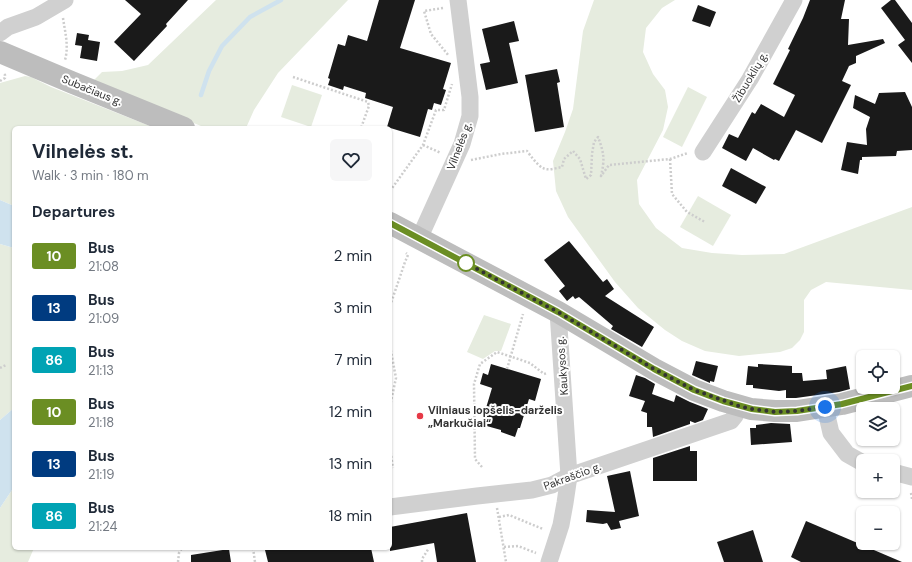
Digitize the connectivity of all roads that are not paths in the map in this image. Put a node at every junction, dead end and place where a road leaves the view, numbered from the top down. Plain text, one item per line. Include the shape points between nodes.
1 (794, 0) edge
2 (61, 2) edge
3 (458, 3) edge
4 (0, 33) edge
5 (2, 61) edge
6 (179, 126) edge
7 (703, 152) road end
8 (404, 231) edge
9 (558, 312) junction
10 (912, 386) edge
11 (739, 406) junction
12 (825, 407) junction
13 (856, 459) edge
14 (900, 473) edge
15 (569, 476) junction
16 (912, 476) edge
17 (392, 507) edge
18 (550, 560) edge

1 - 7 street, Žibuoklių g. via 750,79
2 - 4 street via 36,17 8,27
3 - 8 street, Vilnelės g. via 461,65 470,97 470,116 455,159
5 - 6 street, Subačiaus g. via 61,78
8 - 9 street
9 - 11 street via 694,390
9 - 15 street, Kaukysos g.
10 - 12 street
11 - 12 street via 775,412
11 - 15 street, Pakraščio g. via 731,421
12 - 13 street via 831,433 847,454
14 - 16 street
15 - 17 street, Pakraščio g. via 552,485 532,490
15 - 18 street, Kaukysos g. via 558,535

